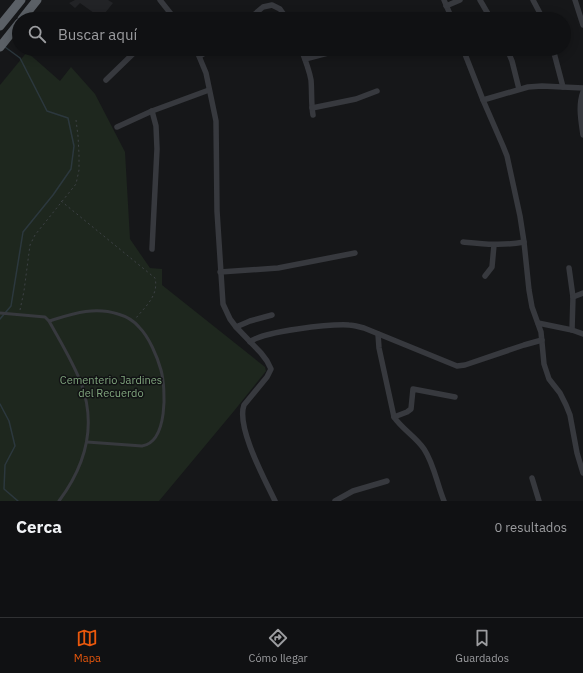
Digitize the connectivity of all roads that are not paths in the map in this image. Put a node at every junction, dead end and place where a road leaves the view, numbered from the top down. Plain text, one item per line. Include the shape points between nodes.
1 (21, 0) edge
2 (37, 0) edge
3 (160, 0) edge
4 (460, 0) edge
5 (482, 0) edge
6 (534, 0) edge
7 (575, 0) edge
8 (445, 3) edge
9 (28, 12) edge
10 (169, 12) edge
11 (257, 12) edge
12 (282, 12) edge
13 (450, 12) edge
14 (488, 12) edge
15 (540, 12) edge
16 (583, 25) edge
17 (0, 26) edge
18 (12, 32) edge
19 (2, 44) edge
20 (131, 56) edge
21 (200, 56) edge
22 (304, 56) edge
23 (316, 56) edge
24 (467, 56) edge
25 (510, 56) edge
26 (555, 56) edge
27 (305, 59) junction
28 (106, 80) dead end
29 (563, 87) junction
30 (583, 88) edge
31 (519, 89) junction
32 (209, 90) junction
33 (377, 91) dead end
34 (583, 92) edge
35 (483, 100) junction
36 (312, 108) junction
37 (152, 111) junction
38 (313, 115) dead end
39 (116, 127) dead end
40 (583, 135) edge
41 (463, 242) dead end
42 (524, 242) junction
43 (494, 245) junction
44 (152, 249) dead end
45 (355, 253) dead end
46 (569, 268) dead end
47 (220, 272) junction
48 (485, 276) dead end
49 (583, 293) edge
50 (573, 297) junction
51 (0, 313) edge
52 (272, 315) dead end
53 (50, 321) junction
54 (538, 323) junction
55 (236, 327) junction
56 (572, 330) junction
57 (378, 334) junction
58 (583, 334) edge
59 (542, 340) junction
60 (250, 342) junction
61 (455, 397) dead end
62 (394, 417) junction
63 (87, 442) junction
64 (580, 453) edge
65 (583, 473) edge
66 (532, 478) dead end
67 (387, 481) dead end
68 (59, 501) edge
69 (275, 501) edge
70 (335, 501) edge
71 (444, 501) edge
72 (539, 501) edge

1 - 17 highway
2 - 9 highway
3 - 10 street
4 - 8 street
5 - 14 street
6 - 15 street
7 - 16 street
8 - 13 street
11 - 12 street via 263,7 272,5
18 - 19 highway
20 - 28 street
21 - 32 street
22 - 27 street
23 - 27 street
24 - 35 street
25 - 31 street
26 - 29 street
27 - 36 street via 311,81
29 - 30 street
29 - 31 street
31 - 35 street
32 - 37 street
32 - 47 street via 216,120
33 - 36 street via 350,101
34 - 40 street via 580,114
35 - 42 street via 507,156
36 - 38 street
37 - 39 street
37 - 44 street via 156,126 157,149
41 - 43 street
42 - 43 street
42 - 54 street via 529,290
43 - 48 street via 492,267
45 - 47 street via 278,268
46 - 50 street
47 - 55 street via 223,304
49 - 50 street
50 - 56 street
51 - 53 lane via 45,317
52 - 55 street
53 - 63 lane via 82,384 86,403
53 - 63 lane via 96,310 118,314 139,326 160,369 163,382 163,413 158,435 153,441 142,446
54 - 56 street
54 - 59 street
55 - 60 street
56 - 58 street
57 - 59 street via 457,366
57 - 60 street via 356,326 339,325 274,333
57 - 62 street
59 - 64 street via 544,364 549,379 566,405
60 - 69 street via 271,369 244,404 243,419 253,455
61 - 62 street via 413,389 411,409
62 - 71 street via 425,451
63 - 68 lane via 75,478
64 - 65 street
66 - 72 street
67 - 70 street via 353,491

